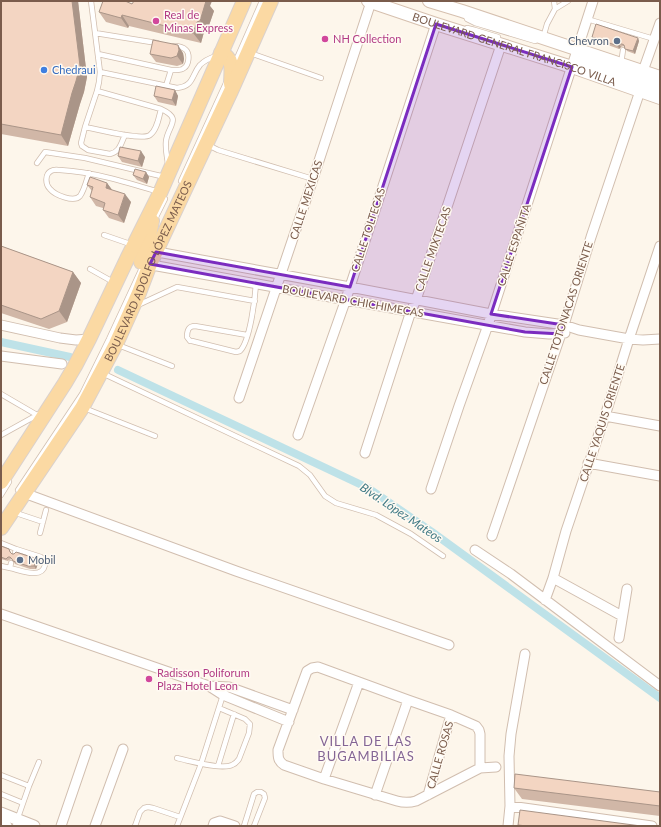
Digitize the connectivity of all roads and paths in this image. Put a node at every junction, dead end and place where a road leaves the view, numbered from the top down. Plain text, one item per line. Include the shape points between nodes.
1 (91, 1) edge
2 (262, 1) edge
3 (271, 1) edge
4 (370, 1) edge
5 (429, 1) edge
6 (554, 1) edge
7 (568, 1) edge
8 (593, 1) edge
9 (243, 4) edge
10 (555, 9) junction
11 (587, 19) junction
12 (660, 23) edge
13 (436, 24) junction
14 (95, 33) junction
15 (654, 39) junction
16 (541, 40) junction
17 (503, 42) junction
18 (162, 44) edge
19 (169, 45) edge
20 (554, 47) dead end
21 (623, 50) edge
22 (249, 52) junction
23 (543, 52) dead end
24 (98, 54) junction
25 (223, 54) junction
26 (575, 59) junction
27 (621, 64) junction
28 (172, 70) junction
29 (600, 71) dead end
30 (643, 71) junction
31 (100, 72) junction
32 (232, 72) junction
33 (615, 76) dead end
34 (660, 77) edge
35 (321, 78) dead end
36 (660, 83) edge
37 (166, 86) junction
38 (97, 90) junction
39 (231, 91) junction
40 (640, 91) junction
41 (660, 91) edge
42 (660, 98) edge
43 (161, 109) junction
44 (201, 114) dead end
45 (85, 127) junction
46 (125, 135) junction
47 (206, 144) junction
48 (37, 163) dead end
49 (89, 173) junction
50 (168, 174) junction
51 (313, 179) junction
52 (178, 189) dead end
53 (164, 193) junction
54 (152, 209) junction
55 (104, 235) dead end
56 (660, 246) edge
57 (144, 252) junction
58 (90, 269) dead end
59 (281, 275) junction
60 (116, 283) junction
61 (256, 284) junction
62 (277, 287) junction
63 (350, 287) junction
64 (346, 299) junction
65 (416, 300) junction
66 (255, 301) junction
67 (132, 308) junction
68 (411, 311) junction
69 (491, 314) junction
70 (1, 325) edge
71 (488, 325) junction
72 (562, 329) junction
73 (247, 335) junction
74 (89, 339) junction
75 (629, 339) junction
76 (660, 339) edge
77 (116, 344) junction
78 (1, 356) edge
79 (62, 364) dead end
80 (172, 366) dead end
81 (100, 372) junction
82 (1, 394) edge
83 (239, 398) dead end
84 (82, 408) junction
85 (42, 412) junction
86 (605, 416) junction
87 (660, 426) edge
88 (1, 435) edge
89 (298, 435) dead end
90 (155, 436) dead end
91 (365, 453) dead end
92 (588, 463) junction
93 (660, 476) edge
94 (7, 479) edge
95 (431, 489) dead end
96 (1, 495) edge
97 (19, 495) junction
98 (46, 510) dead end
99 (12, 512) junction
100 (43, 522) junction
101 (1, 528) edge
102 (40, 533) dead end
103 (492, 536) dead end
104 (1, 543) edge
105 (475, 550) dead end
106 (443, 556) dead end
107 (1, 566) edge
108 (553, 578) junction
109 (628, 589) dead end
110 (545, 600) junction
111 (1, 614) edge
112 (622, 616) junction
113 (619, 638) dead end
114 (449, 645) dead end
115 (525, 654) dead end
116 (360, 682) junction
117 (209, 686) junction
118 (660, 686) edge
119 (223, 695) junction
120 (408, 700) junction
121 (219, 708) junction
122 (293, 710) junction
123 (234, 714) junction
124 (451, 715) junction
125 (289, 722) junction
126 (87, 750) dead end
127 (123, 750) dead end
128 (177, 758) dead end
129 (39, 762) dead end
130 (200, 764) junction
131 (218, 766) junction
132 (496, 767) dead end
133 (480, 768) junction
134 (1, 775) edge
135 (324, 778) junction
136 (29, 786) junction
137 (1, 794) edge
138 (375, 795) junction
139 (428, 795) junction
140 (23, 803) junction
141 (510, 806) junction
142 (1, 813) edge
143 (180, 817) junction
144 (16, 823) edge
145 (1, 824) edge
146 (6, 826) edge
147 (34, 826) edge
148 (61, 826) edge
149 (95, 826) edge
150 (135, 826) edge
151 (177, 826) edge
152 (213, 826) edge
153 (235, 826) edge
154 (244, 826) edge
155 (254, 826) edge
156 (508, 826) edge
157 (652, 826) edge

1 - 14 lane
2 - 32 lane
3 - 22 main road, BOULEVARD ADOLFO LÓPEZ MATEOS
4 - 13 main road, BOULEVARD GENERAL FRANCISCO VILLA
4 - 51 street, CALLE MEXICAS
5 - 16 main road, BOULEVARD GENERAL FRANCISCO VILLA
6 - 10 lane
7 - 10 lane
8 - 11 street, CALLE ESPAÑITA
9 - 25 main road, BOULEVARD ADOLFO LÓPEZ MATEOS
10 - 16 lane
11 - 15 lane via 626,34
11 - 26 street, CALLE ESPAÑITA
12 - 15 street
13 - 17 main road, BOULEVARD GENERAL FRANCISCO VILLA
13 - 63 street, CALLE TOLTECAS
14 - 18 lane
14 - 24 lane
15 - 30 street
16 - 26 main road, BOULEVARD GENERAL FRANCISCO VILLA
17 - 26 main road, BOULEVARD GENERAL FRANCISCO VILLA
17 - 65 street, CALLE MIXTECAS
19 - 28 lane via 183,48 189,57 186,68
20 - 26 lane
21 - 27 lane
22 - 35 lane
22 - 39 main road, BOULEVARD ADOLFO LÓPEZ MATEOS
23 - 26 lane
24 - 28 lane
24 - 31 lane
25 - 32 main road via 230,61
25 - 37 lane via 210,58 200,66 187,86
25 - 44 lane
25 - 50 main road, BOULEVARD ADOLFO LÓPEZ MATEOS
26 - 27 main road, BOULEVARD GENERAL FRANCISCO VILLA
26 - 29 lane
26 - 36 main road via 581,62 589,61 637,79
26 - 40 main road, BOULEVARD GENERAL FRANCISCO VILLA
26 - 69 street, CALLE ESPAÑITA
27 - 30 main road, BOULEVARD GENERAL FRANCISCO VILLA
28 - 37 lane
30 - 34 main road, BOULEVARD GENERAL FRANCISCO VILLA
31 - 37 lane
31 - 38 lane
32 - 39 main road
32 - 52 lane
33 - 41 lane
38 - 43 lane
38 - 45 lane
39 - 47 main road, BOULEVARD ADOLFO LÓPEZ MATEOS
40 - 42 main road, BOULEVARD GENERAL FRANCISCO VILLA
40 - 72 street, CALLE TOTONACAS ORIENTE
43 - 46 lane via 150,136 141,138
43 - 50 lane via 173,117 166,143
45 - 46 lane
45 - 46 lane via 81,143 88,150 114,153
47 - 51 lane
47 - 57 main road, BOULEVARD ADOLFO LÓPEZ MATEOS
48 - 50 lane via 45,152
49 - 49 lane via 51,171 47,174 46,185 55,193 68,198 78,198
49 - 53 lane
50 - 53 main road, BOULEVARD ADOLFO LÓPEZ MATEOS
51 - 59 street, CALLE MEXICAS
53 - 54 main road, BOULEVARD ADOLFO LÓPEZ MATEOS
53 - 57 lane
54 - 57 main road, BOULEVARD ADOLFO LÓPEZ MATEOS
54 - 57 main road
55 - 57 lane
56 - 75 street, CALLE YAQUIS ORIENTE
57 - 59 street, BOULEVARD CHICHIMECAS
57 - 60 main road, BOULEVARD ADOLFO LÓPEZ MATEOS
57 - 61 street, BOULEVARD CHICHIMECAS
57 - 67 main road, BOULEVARD ADOLFO LÓPEZ MATEOS
57 - 97 lane via 109,339 82,394
58 - 60 lane
59 - 62 street, CALLE MEXICAS
59 - 63 street, BOULEVARD CHICHIMECAS
60 - 74 main road, BOULEVARD ADOLFO LÓPEZ MATEOS
61 - 62 street, BOULEVARD CHICHIMECAS
61 - 66 lane
62 - 64 street, BOULEVARD CHICHIMECAS
62 - 83 street, CALLE MEXICAS
63 - 64 street, CALLE TOLTECAS
63 - 65 street, BOULEVARD CHICHIMECAS
64 - 68 street, BOULEVARD CHICHIMECAS
64 - 89 street, CALLE TOLTECAS
65 - 68 street, CALLE MIXTECAS
65 - 69 street, BOULEVARD CHICHIMECAS
66 - 67 lane via 177,287
66 - 73 lane
67 - 77 main road, BOULEVARD ADOLFO LÓPEZ MATEOS
68 - 71 street, BOULEVARD CHICHIMECAS
68 - 91 street, CALLE MIXTECAS
69 - 71 street, CALLE ESPAÑITA
69 - 72 street, BOULEVARD CHICHIMECAS
70 - 74 street via 60,338
71 - 72 street, BOULEVARD CHICHIMECAS via 539,334
71 - 95 street, CALLE ESPAÑITA
72 - 75 street, BOULEVARD CHICHIMECAS
72 - 103 street, CALLE TOTONACAS ORIENTE
73 - 73 lane via 242,350 238,352 192,342 187,337 189,328 195,326
74 - 85 main road, BOULEVARD ADOLFO LÓPEZ MATEOS via 75,366
75 - 76 street, BOULEVARD CHICHIMECAS
75 - 86 street, CALLE YAQUIS ORIENTE
77 - 80 lane
77 - 81 main road, BOULEVARD ADOLFO LÓPEZ MATEOS
78 - 79 street
81 - 84 main road, BOULEVARD ADOLFO LÓPEZ MATEOS
81 - 106 lane via 299,466 310,475 325,496 336,503 376,515 412,534
82 - 85 lane
84 - 90 lane
84 - 97 main road, BOULEVARD ADOLFO LÓPEZ MATEOS
85 - 88 lane
85 - 94 main road, BOULEVARD ADOLFO LÓPEZ MATEOS
86 - 87 street
86 - 92 street, CALLE YAQUIS ORIENTE
92 - 93 street
92 - 108 street, CALLE YAQUIS ORIENTE
94 - 96 lane
97 - 99 main road, BOULEVARD ADOLFO LÓPEZ MATEOS
97 - 114 street
98 - 100 lane
99 - 100 lane
99 - 101 main road, BOULEVARD ADOLFO LÓPEZ MATEOS
100 - 102 lane
104 - 107 lane via 15,551 43,558 45,561 44,568 34,574 11,565
105 - 110 street
108 - 110 street, CALLE YAQUIS ORIENTE
108 - 112 street
109 - 112 street
110 - 118 street
111 - 117 street
112 - 113 street
115 - 141 street via 511,734
116 - 120 street
116 - 122 street via 322,668 312,668 307,671
116 - 135 street
117 - 119 street
117 - 122 street via 229,687
119 - 121 lane
119 - 125 street
120 - 124 street
120 - 138 street
121 - 123 lane
121 - 130 lane
122 - 125 street
123 - 131 lane
123 - 131 lane via 248,721 249,733 236,763
124 - 133 street via 478,727
124 - 139 street, CALLE ROSAS
125 - 135 street via 278,750 278,759 284,765
126 - 148 street
127 - 149 street
128 - 130 lane
129 - 136 lane
130 - 131 lane
130 - 143 lane
132 - 133 street
133 - 139 street
134 - 136 lane
135 - 138 street
136 - 140 lane
137 - 140 lane
138 - 139 street via 410,803
140 - 144 lane
141 - 156 street
141 - 157 street
142 - 144 street
143 - 150 lane via 148,807 140,812
143 - 151 lane
144 - 147 street
145 - 146 street
152 - 153 street via 220,821
154 - 155 lane via 254,794 261,792 265,798

